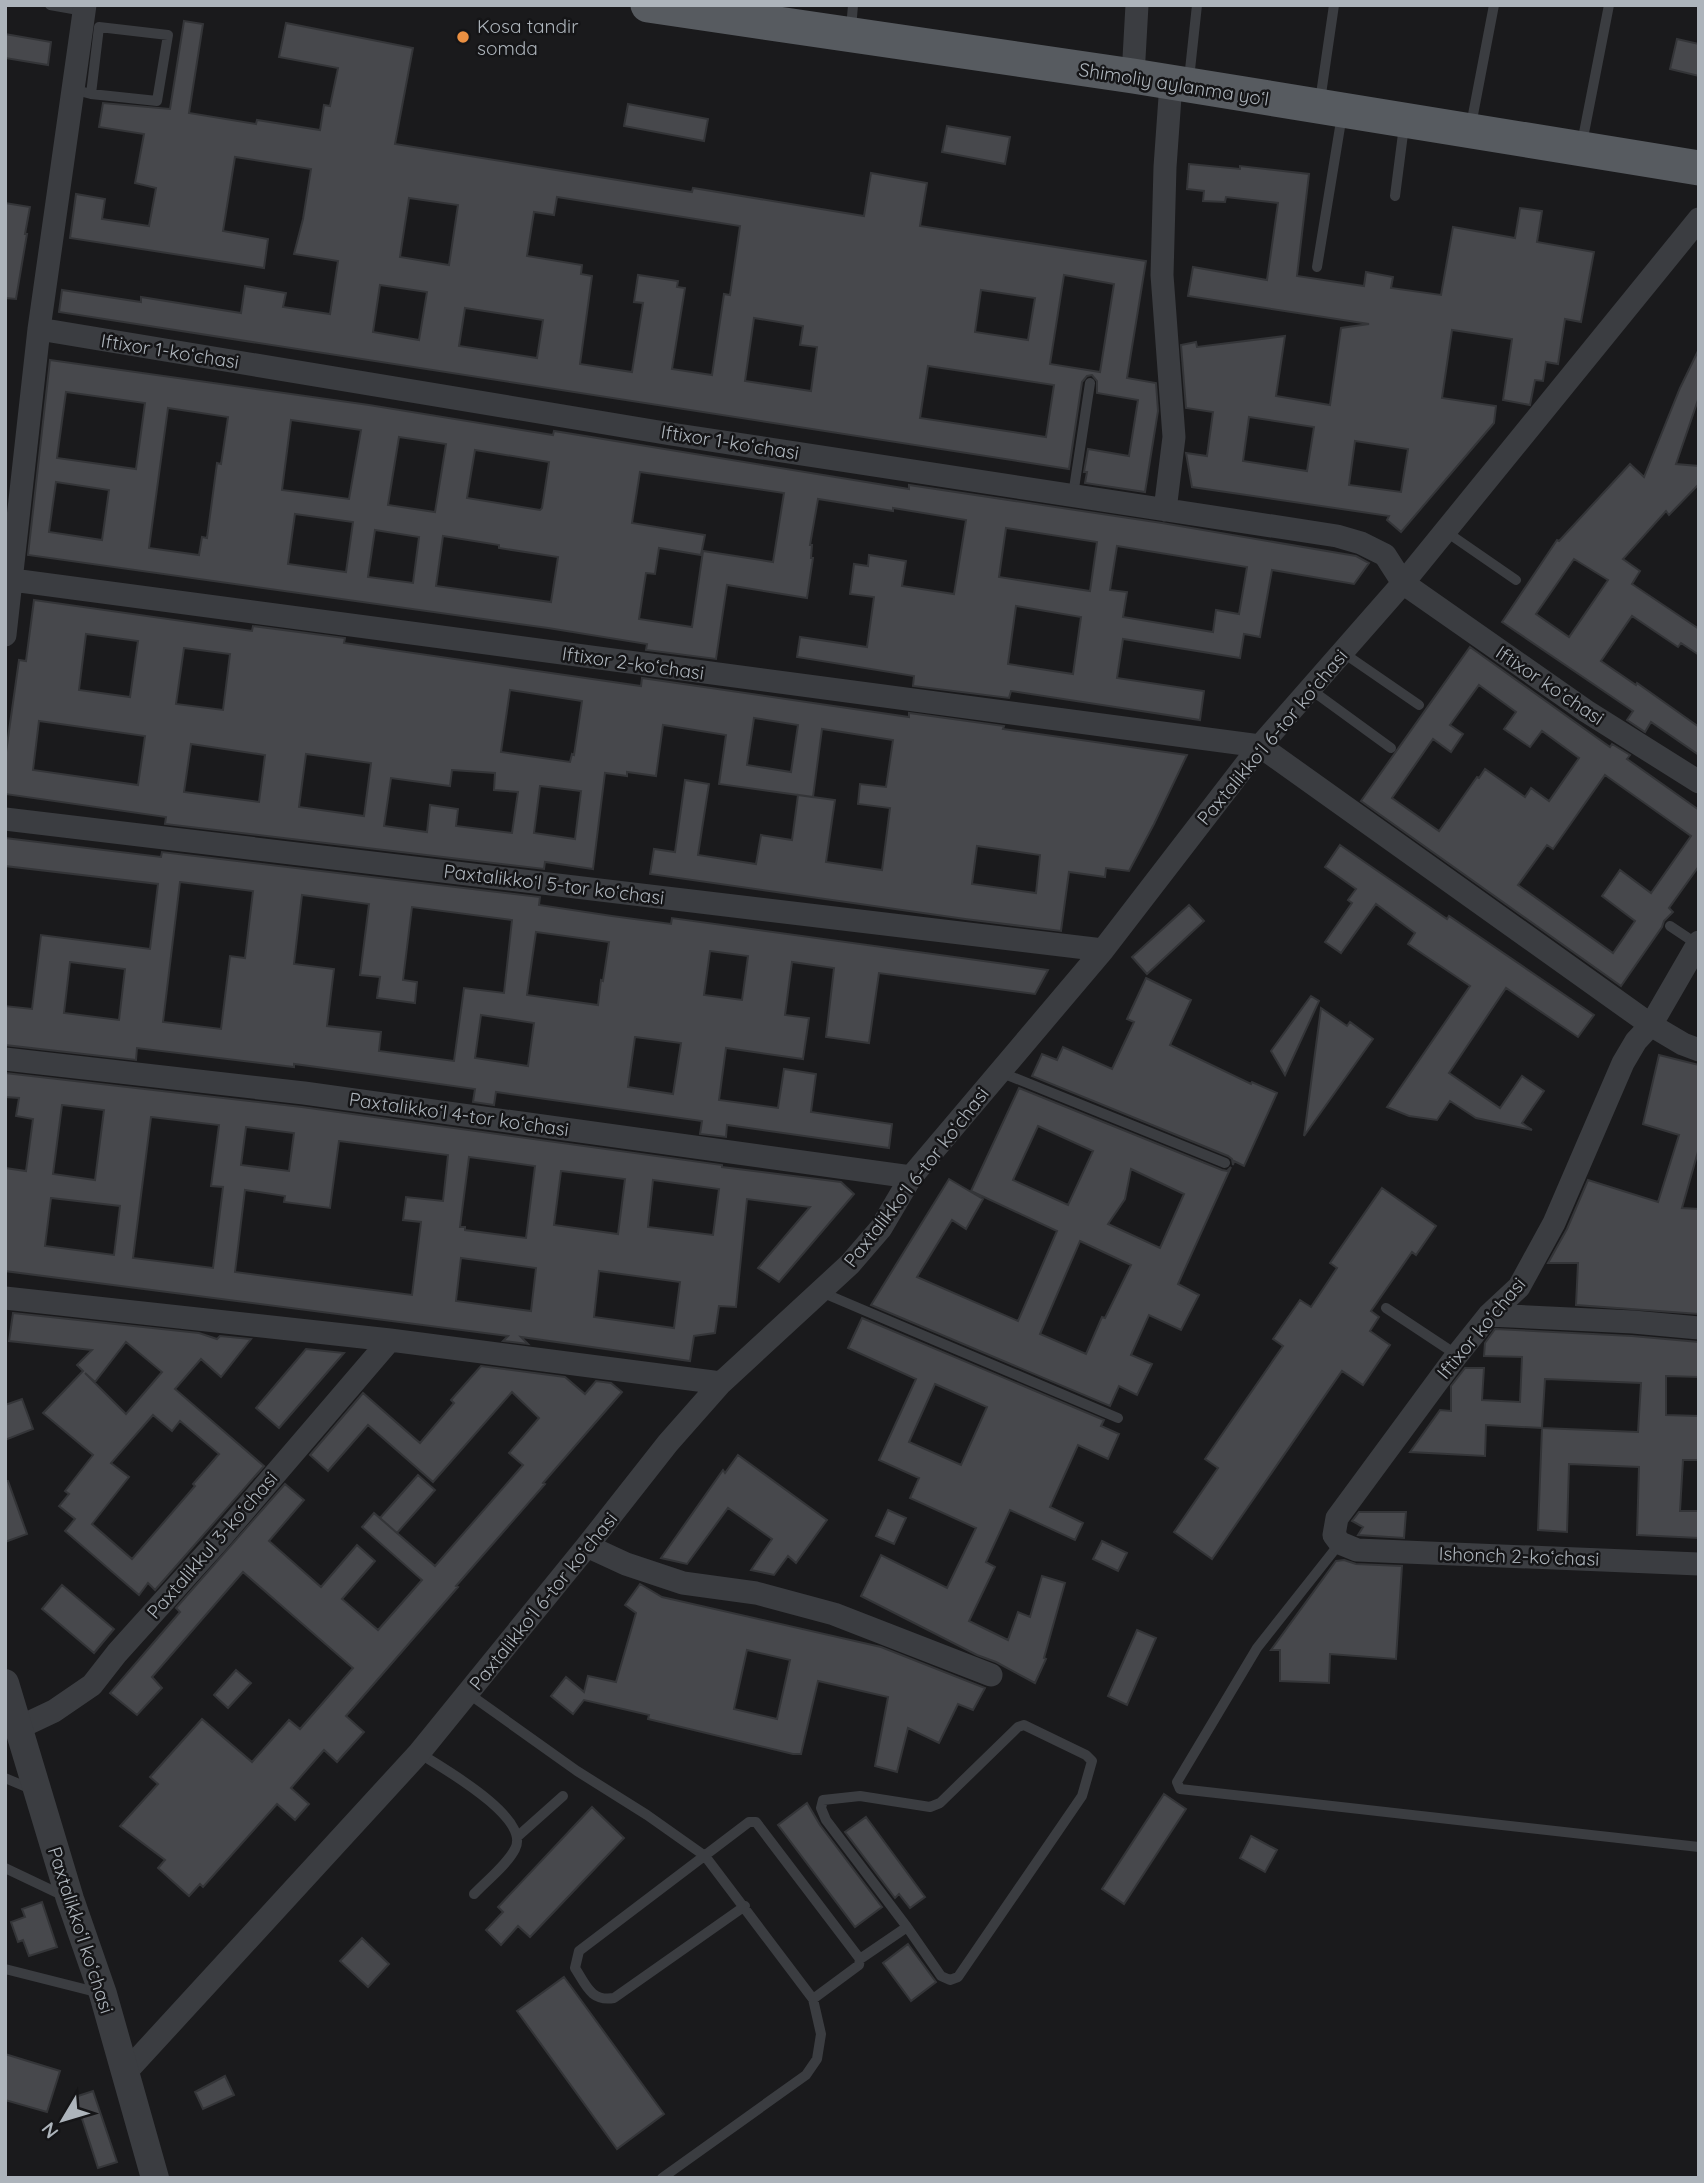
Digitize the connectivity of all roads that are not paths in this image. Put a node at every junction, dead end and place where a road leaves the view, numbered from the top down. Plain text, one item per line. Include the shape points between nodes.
1 (50, 5) edge
2 (648, 5) edge
3 (1137, 5) edge
4 (1197, 5) edge
5 (1334, 5) edge
6 (1494, 5) edge
7 (1609, 5) edge
8 (84, 8) edge
9 (852, 20) edge
10 (1133, 76) junction
11 (1180, 84) junction
12 (82, 92) junction
13 (1331, 109) junction
14 (1405, 121) junction
15 (1470, 131) junction
16 (1581, 150) junction
17 (1699, 168) edge
18 (1395, 196) dead end
19 (1699, 219) edge
20 (1317, 267) dead end
21 (39, 329) junction
22 (1090, 383) dead end
23 (1073, 495) junction
24 (1165, 510) junction
25 (1445, 531) junction
26 (8, 580) edge
27 (1517, 580) dead end
28 (1403, 583) junction
29 (5, 635) edge
30 (1342, 652) junction
31 (1310, 689) junction
32 (1419, 705) dead end
33 (1261, 746) junction
34 (1391, 748) dead end
35 (1699, 782) edge
36 (5, 819) edge
37 (1670, 926) dead end
38 (1698, 943) edge
39 (1103, 950) junction
40 (1651, 1025) junction
41 (1699, 1049) edge
42 (5, 1059) edge
43 (1000, 1072) junction
44 (1225, 1163) dead end
45 (911, 1177) junction
46 (819, 1291) junction
47 (5, 1298) edge
48 (1386, 1308) dead end
49 (1489, 1315) junction
50 (1699, 1328) edge
51 (390, 1340) junction
52 (1457, 1355) junction
53 (721, 1383) junction
54 (1118, 1419) dead end
55 (1340, 1543) junction
56 (587, 1546) junction
57 (1699, 1564) edge
58 (991, 1675) dead end
59 (5, 1684) edge
60 (468, 1695) junction
61 (18, 1728) junction
62 (419, 1753) junction
63 (5, 1778) edge
64 (37, 1791) junction
65 (563, 1796) dead end
66 (517, 1837) junction
67 (1699, 1847) edge
68 (705, 1856) junction
69 (5, 1868) edge
70 (474, 1894) dead end
71 (70, 1899) junction
72 (745, 1906) junction
73 (907, 1927) junction
74 (860, 1959) junction
75 (5, 1969) edge
76 (103, 1994) junction
77 (813, 1999) junction
78 (126, 2072) junction
79 (155, 2178) edge
80 (662, 2178) edge

1 - 8 lane
2 - 9 main road, Shimoliy aylanma yoʻl
3 - 10 street
4 - 11 lane
5 - 13 lane
6 - 15 lane
7 - 16 lane
8 - 12 street
9 - 10 main road, Shimoliy aylanma yoʻl
10 - 11 main road, Shimoliy aylanma yoʻl
11 - 13 main road, Shimoliy aylanma yoʻl
11 - 24 street via 1165,167 1162,275 1174,437
12 - 12 lane via 157,101 168,35 99,27
12 - 21 street
13 - 14 main road, Shimoliy aylanma yoʻl
13 - 20 lane
14 - 15 main road, Shimoliy aylanma yoʻl
14 - 18 lane
15 - 16 main road, Shimoliy aylanma yoʻl
16 - 17 main road, Shimoliy aylanma yoʻl
19 - 25 street, Paxtalikkoʻl 6-tor koʻchasi
21 - 23 street, Iftixor 1-koʻchasi
21 - 26 street
22 - 23 lane
23 - 24 street, Iftixor 1-koʻchasi
24 - 28 street, Iftixor 1-koʻchasi via 1337,536 1385,555
25 - 27 lane
25 - 28 street, Paxtalikkoʻl 6-tor koʻchasi
26 - 29 street
26 - 33 street, Iftixor 2-koʻchasi
28 - 30 street, Paxtalikkoʻl 6-tor koʻchasi
28 - 35 street, Iftixor koʻchasi via 1586,711
30 - 31 street, Paxtalikkoʻl 6-tor koʻchasi
30 - 32 lane
31 - 33 street, Paxtalikkoʻl 6-tor koʻchasi
31 - 34 lane
33 - 39 street, Paxtalikkoʻl 6-tor koʻchasi
33 - 40 street
36 - 39 street, Paxtalikkoʻl 5-tor koʻchasi
37 - 38 lane
38 - 40 street, Iftixor koʻchasi
39 - 43 street, Paxtalikkoʻl 6-tor koʻchasi
40 - 41 street
40 - 49 street, Iftixor koʻchasi via 1623,1063 1554,1223 1519,1287
42 - 45 street, Paxtalikkoʻl 4-tor koʻchasi via 304,1093
43 - 44 lane
43 - 45 street, Paxtalikkoʻl 6-tor koʻchasi
45 - 46 street, Paxtalikkoʻl 6-tor koʻchasi via 881,1228
46 - 53 street, Paxtalikkoʻl 6-tor koʻchasi
46 - 54 lane
47 - 51 street
48 - 52 lane
49 - 50 street
49 - 52 street, Iftixor koʻchasi
51 - 53 street
51 - 61 street, Paxtalikkul 3-koʻchasi via 92,1685
52 - 55 street, Iftixor koʻchasi via 1336,1518 1334,1535
53 - 56 street, Paxtalikkoʻl 6-tor koʻchasi
55 - 57 street, Ishonch 2-koʻchasi via 1357,1550
55 - 67 lane via 1257,1648 1177,1782 1180,1788
56 - 58 street via 683,1583 756,1593 834,1614
56 - 60 street, Paxtalikkoʻl 6-tor koʻchasi
59 - 61 street, Paxtalikkoʻl koʻchasi
60 - 62 street, Paxtalikkoʻl 6-tor koʻchasi
60 - 68 lane
61 - 64 street, Paxtalikkoʻl koʻchasi
62 - 66 lane via 503,1812
62 - 78 street, Paxtalikkoʻl 6-tor koʻchasi
63 - 64 lane
64 - 71 street, Paxtalikkoʻl koʻchasi
65 - 66 lane
66 - 70 lane via 516,1848
68 - 72 lane
68 - 72 lane via 579,1951 575,1968 590,1993 604,2000 614,1998
68 - 74 lane via 749,1822 756,1822
69 - 71 lane
71 - 76 street, Paxtalikkoʻl koʻchasi
72 - 77 lane
73 - 73 lane via 826,1820 823,1800 860,1796 930,1807 940,1803 1024,1725 1093,1761 1082,1796 958,1977 941,1976
73 - 74 lane
74 - 77 lane via 859,1965
75 - 76 lane
76 - 78 street, Paxtalikkoʻl koʻchasi
77 - 80 lane via 821,2035 817,2059 806,2075
78 - 79 street, Paxtalikkoʻl koʻchasi

